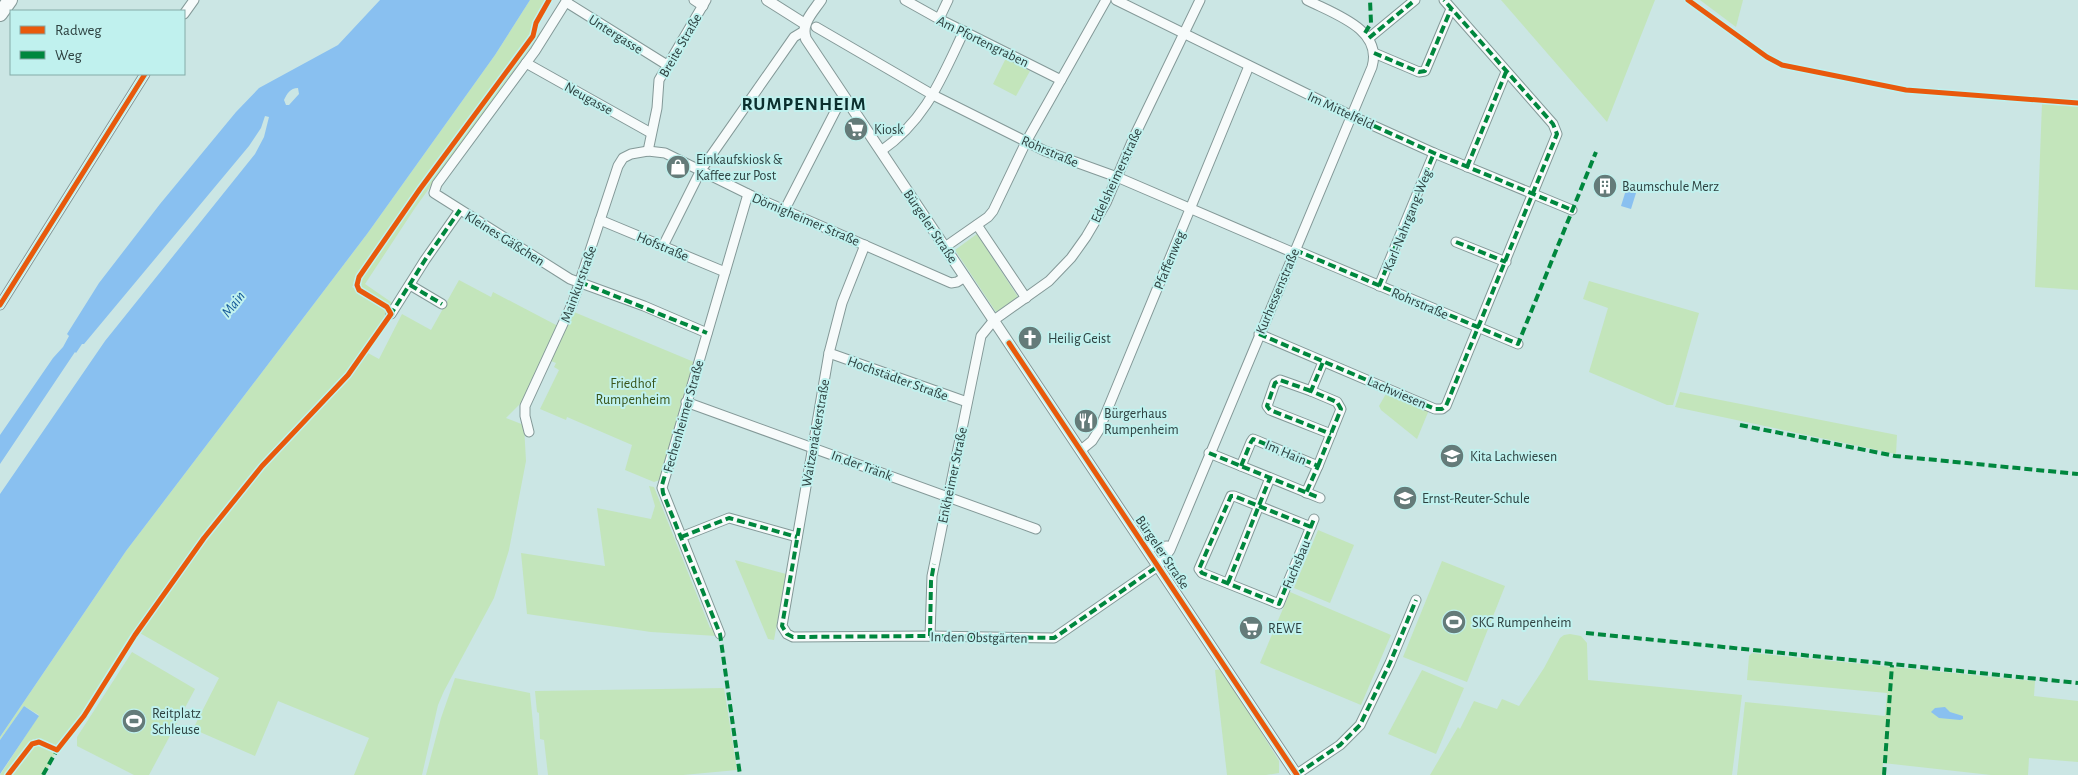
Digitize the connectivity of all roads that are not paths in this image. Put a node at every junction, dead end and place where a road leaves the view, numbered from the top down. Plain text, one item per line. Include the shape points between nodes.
1 (10, 0) edge
2 (194, 0) edge
3 (694, 0) edge
4 (767, 0) edge
5 (821, 0) edge
6 (905, 0) edge
7 (948, 0) edge
8 (1106, 0) edge
9 (1116, 0) edge
10 (1200, 0) edge
11 (1307, 0) edge
12 (1415, 0) edge
13 (1444, 0) edge
14 (567, 1) edge
15 (704, 3) edge
16 (1451, 9) junction
17 (185, 13) edge
18 (0, 14) edge
19 (938, 19) junction
20 (816, 27) dead end
21 (804, 28) junction
22 (964, 32) junction
23 (1183, 34) junction
24 (1369, 38) junction
25 (1374, 53) junction
26 (526, 63) junction
27 (667, 65) junction
28 (1249, 66) junction
29 (1506, 72) junction
30 (144, 75) edge
31 (1061, 80) junction
32 (933, 95) junction
33 (843, 96) junction
34 (1352, 116) junction
35 (651, 133) junction
36 (1026, 142) junction
37 (648, 151) junction
38 (881, 152) junction
39 (1434, 153) junction
40 (1467, 167) junction
41 (701, 170) junction
42 (1117, 177) junction
43 (748, 194) junction
44 (1534, 194) junction
45 (785, 209) junction
46 (1190, 209) junction
47 (460, 210) junction
48 (1572, 210) dead end
49 (600, 220) junction
50 (977, 224) junction
51 (1456, 242) dead end
52 (866, 245) junction
53 (663, 246) junction
54 (945, 247) junction
55 (1294, 251) junction
56 (1506, 262) junction
57 (725, 272) junction
58 (965, 277) junction
59 (580, 282) junction
60 (410, 285) junction
61 (1379, 286) junction
62 (1026, 298) junction
63 (442, 304) dead end
64 (0, 305) edge
65 (391, 314) dead end
66 (994, 320) junction
67 (1479, 328) junction
68 (707, 333) junction
69 (1259, 334) junction
70 (1518, 344) dead end
71 (829, 353) junction
72 (1323, 362) junction
73 (1311, 391) junction
74 (686, 402) junction
75 (967, 402) junction
76 (529, 432) dead end
77 (1331, 434) junction
78 (812, 446) junction
79 (1081, 450) junction
80 (1209, 452) junction
81 (1241, 466) junction
82 (1318, 466) junction
83 (1270, 478) junction
84 (1306, 493) junction
85 (948, 497) junction
86 (1320, 498) dead end
87 (1259, 506) junction
88 (1036, 529) dead end
89 (680, 537) junction
90 (797, 537) junction
91 (1144, 544) junction
92 (1170, 545) junction
93 (1156, 563) junction
94 (1228, 583) junction
95 (1416, 600) dead end
96 (782, 626) joint
97 (720, 634) dead end
98 (930, 636) junction
99 (1297, 775) edge

1 - 18 main road
2 - 17 street
3 - 15 street
4 - 21 street
5 - 21 street
6 - 19 street, Am Pfortengraben
7 - 19 street
8 - 31 street
9 - 23 street, Im Mittelfeld
10 - 23 street, Edelsheimerstraße
11 - 24 street via 1357,27
12 - 24 street
13 - 16 street, Lachwiesen
14 - 26 street
14 - 27 street, Untergasse
15 - 27 street, Breite Straße
16 - 25 street via 1424,71 1419,72
16 - 29 street, Lachwiesen
19 - 22 street, Am Pfortengraben
20 - 32 street, Rohrstraße
21 - 33 street, Bürgeler Straße via 806,39
21 - 41 street via 794,37
22 - 31 street, Am Pfortengraben
22 - 32 street
23 - 28 street, Im Mittelfeld
23 - 42 street, Edelsheimerstraße
24 - 25 street
25 - 34 street, Kurhessenstraße via 1372,67
26 - 35 street, Neugasse
26 - 47 street, Kleines Gäßchen via 434,190 437,196
27 - 35 street, Breite Straße via 658,85
28 - 34 street, Im Mittelfeld
28 - 46 street, Pfaffenweg
29 - 40 street
29 - 44 street, Lachwiesen via 1556,131 1556,140
30 - 64 street
31 - 36 street
32 - 36 street, Rohrstraße
32 - 38 street via 905,132
33 - 38 street, Bürgeler Straße
33 - 45 street
34 - 39 street, Im Mittelfeld
34 - 55 street, Kurhessenstraße
35 - 37 street, Breite Straße
36 - 42 street, Rohrstraße
36 - 50 street via 993,211
37 - 41 street, Dörnigheimer Straße via 664,153
37 - 49 street, Mainkurstraße via 631,154 620,161
38 - 54 street, Bürgeler Straße
39 - 40 street, Im Mittelfeld
39 - 61 street, Karl-Nahrgang-Weg
40 - 44 street, Im Mittelfeld
41 - 43 street, Dörnigheimer Straße
41 - 53 street
42 - 46 street, Rohrstraße
42 - 62 street, Edelsheimerstraße via 1103,210 1077,250 1048,281
43 - 45 street, Dörnigheimer Straße
43 - 57 street, Fechenheimer Straße
44 - 48 street, Im Mittelfeld
44 - 56 street, Lachwiesen
45 - 52 street, Dörnigheimer Straße
46 - 55 street, Rohrstraße
46 - 79 street, Pfaffenweg via 1099,430
47 - 59 street, Kleines Gäßchen via 570,279
47 - 60 street
49 - 53 street, Hofstraße
49 - 59 street, Mainkurstraße
50 - 54 street
50 - 62 street
51 - 56 street
52 - 58 street, Dörnigheimer Straße via 951,283
52 - 71 street, Waitzenäckerstraße via 842,303
53 - 57 street, Hofstraße
54 - 58 street, Bürgeler Straße
55 - 61 street, Rohrstraße
55 - 69 street, Kurhessenstraße
56 - 67 street, Lachwiesen
57 - 68 street, Fechenheimer Straße
58 - 66 street, Bürgeler Straße
59 - 68 street, Kleines Gäßchen
59 - 76 street, Mainkurstraße via 526,406
60 - 63 street
60 - 65 street
61 - 67 street, Rohrstraße
62 - 66 street, Edelsheimerstraße
66 - 75 street, Enkheimer Straße via 980,340
66 - 79 street, Bürgeler Straße
67 - 70 street, Rohrstraße
67 - 72 street, Lachwiesen via 1442,409 1435,409
68 - 74 street, Fechenheimer Straße
69 - 72 street, Lachwiesen
69 - 80 street, Kurhessenstraße
71 - 75 street, Hochstädter Straße
71 - 78 street, Waitzenäckerstraße
72 - 73 street
73 - 77 street via 1340,406
73 - 77 street via 1280,380 1275,382 1267,406
74 - 78 street, In der Tränk
74 - 89 street, Fechenheimer Straße via 662,488
75 - 85 street, Enkheimer Straße
77 - 82 street
78 - 85 street, In der Tränk
78 - 90 street, Waitzenäckerstraße
79 - 91 street, Bürgeler Straße
80 - 81 street
80 - 92 street, Kurhessenstraße
81 - 82 street, Im Hain via 1253,439
81 - 83 street
82 - 84 street, Im Hain
83 - 84 street
83 - 87 street
84 - 86 street
85 - 88 street, In der Tränk
85 - 98 street, Enkheimer Straße via 932,576
87 - 94 street
87 - 94 street, Fuchsbau via 1229,497 1199,567 1202,573
87 - 94 street, Fuchsbau via 1313,523 1279,604
89 - 90 street via 729,518
89 - 97 street, Fechenheimer Straße
90 - 96 street, Waitzenäckerstraße
91 - 92 street via 1157,548
91 - 93 street, Bürgeler Straße
92 - 93 street, Kurhessenstraße
93 - 98 street, In den Obstgärten via 1054,638
93 - 99 street, Bürgeler Straße
95 - 99 street, Bürgeler Straße via 1360,725 1348,739
96 - 98 street, In den Obstgärten via 793,637

